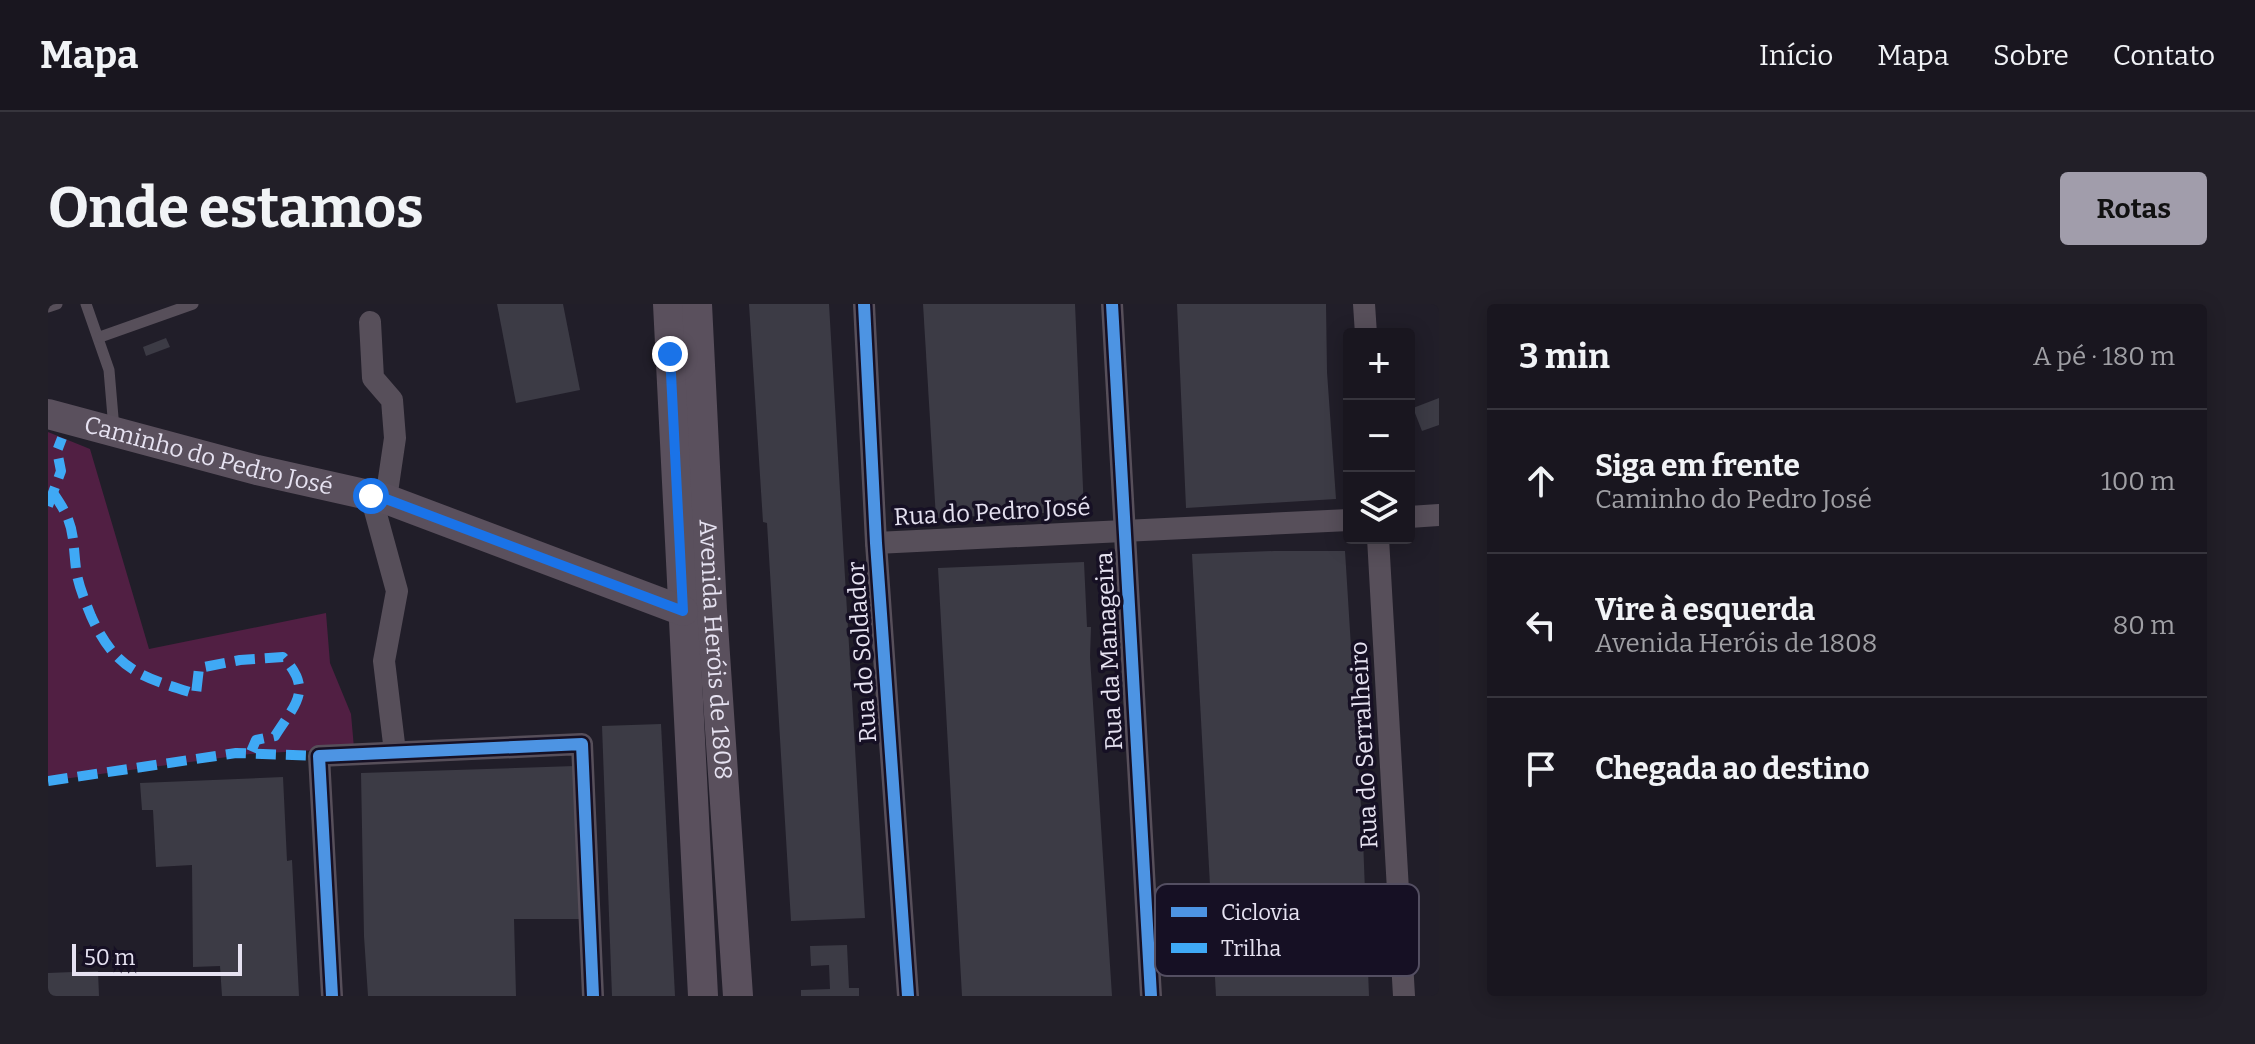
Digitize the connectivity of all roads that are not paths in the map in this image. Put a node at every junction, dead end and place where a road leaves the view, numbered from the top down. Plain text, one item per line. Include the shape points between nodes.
1 (57, 304) edge
2 (86, 304) edge
3 (193, 304) edge
4 (668, 304) edge
5 (697, 304) edge
6 (864, 304) edge
7 (1112, 304) edge
8 (1364, 304) edge
9 (48, 307) edge
10 (370, 322) dead end
11 (1366, 328) edge
12 (100, 337) junction
13 (48, 414) edge
14 (114, 430) junction
15 (378, 498) junction
16 (1439, 515) edge
17 (1415, 517) edge
18 (1343, 520) edge
19 (1123, 532) junction
20 (876, 543) junction
21 (1378, 544) edge
22 (683, 611) junction
23 (395, 752) junction
24 (1398, 884) edge
25 (1403, 976) edge
26 (332, 996) edge
27 (593, 996) edge
28 (703, 996) edge
29 (738, 996) edge
30 (908, 996) edge
31 (1151, 996) edge
32 (1404, 996) edge

1 - 9 lane
2 - 12 lane
3 - 12 lane
4 - 22 main road, Avenida Heróis de 1808
5 - 29 main road, Avenida Heróis de 1808
6 - 20 street, Rua do Soldador
7 - 19 street, Rua da Manageira
8 - 11 street
10 - 15 street via 373,378 392,400 395,438
12 - 14 lane via 111,382
13 - 14 main road, Caminho do Pedro José
14 - 15 main road, Caminho do Pedro José
15 - 22 main road, Caminho do Pedro José
15 - 23 street via 397,591 384,661
16 - 17 street
18 - 19 street, Rua do Pedro José
19 - 20 street, Rua do Pedro José
19 - 31 street, Rua da Manageira
20 - 30 street, Rua do Soldador
21 - 24 street, Rua do Serralheiro
22 - 28 main road, Avenida Heróis de 1808
23 - 26 street via 319,756
23 - 27 street via 582,744
25 - 32 street, Rua do Serralheiro

